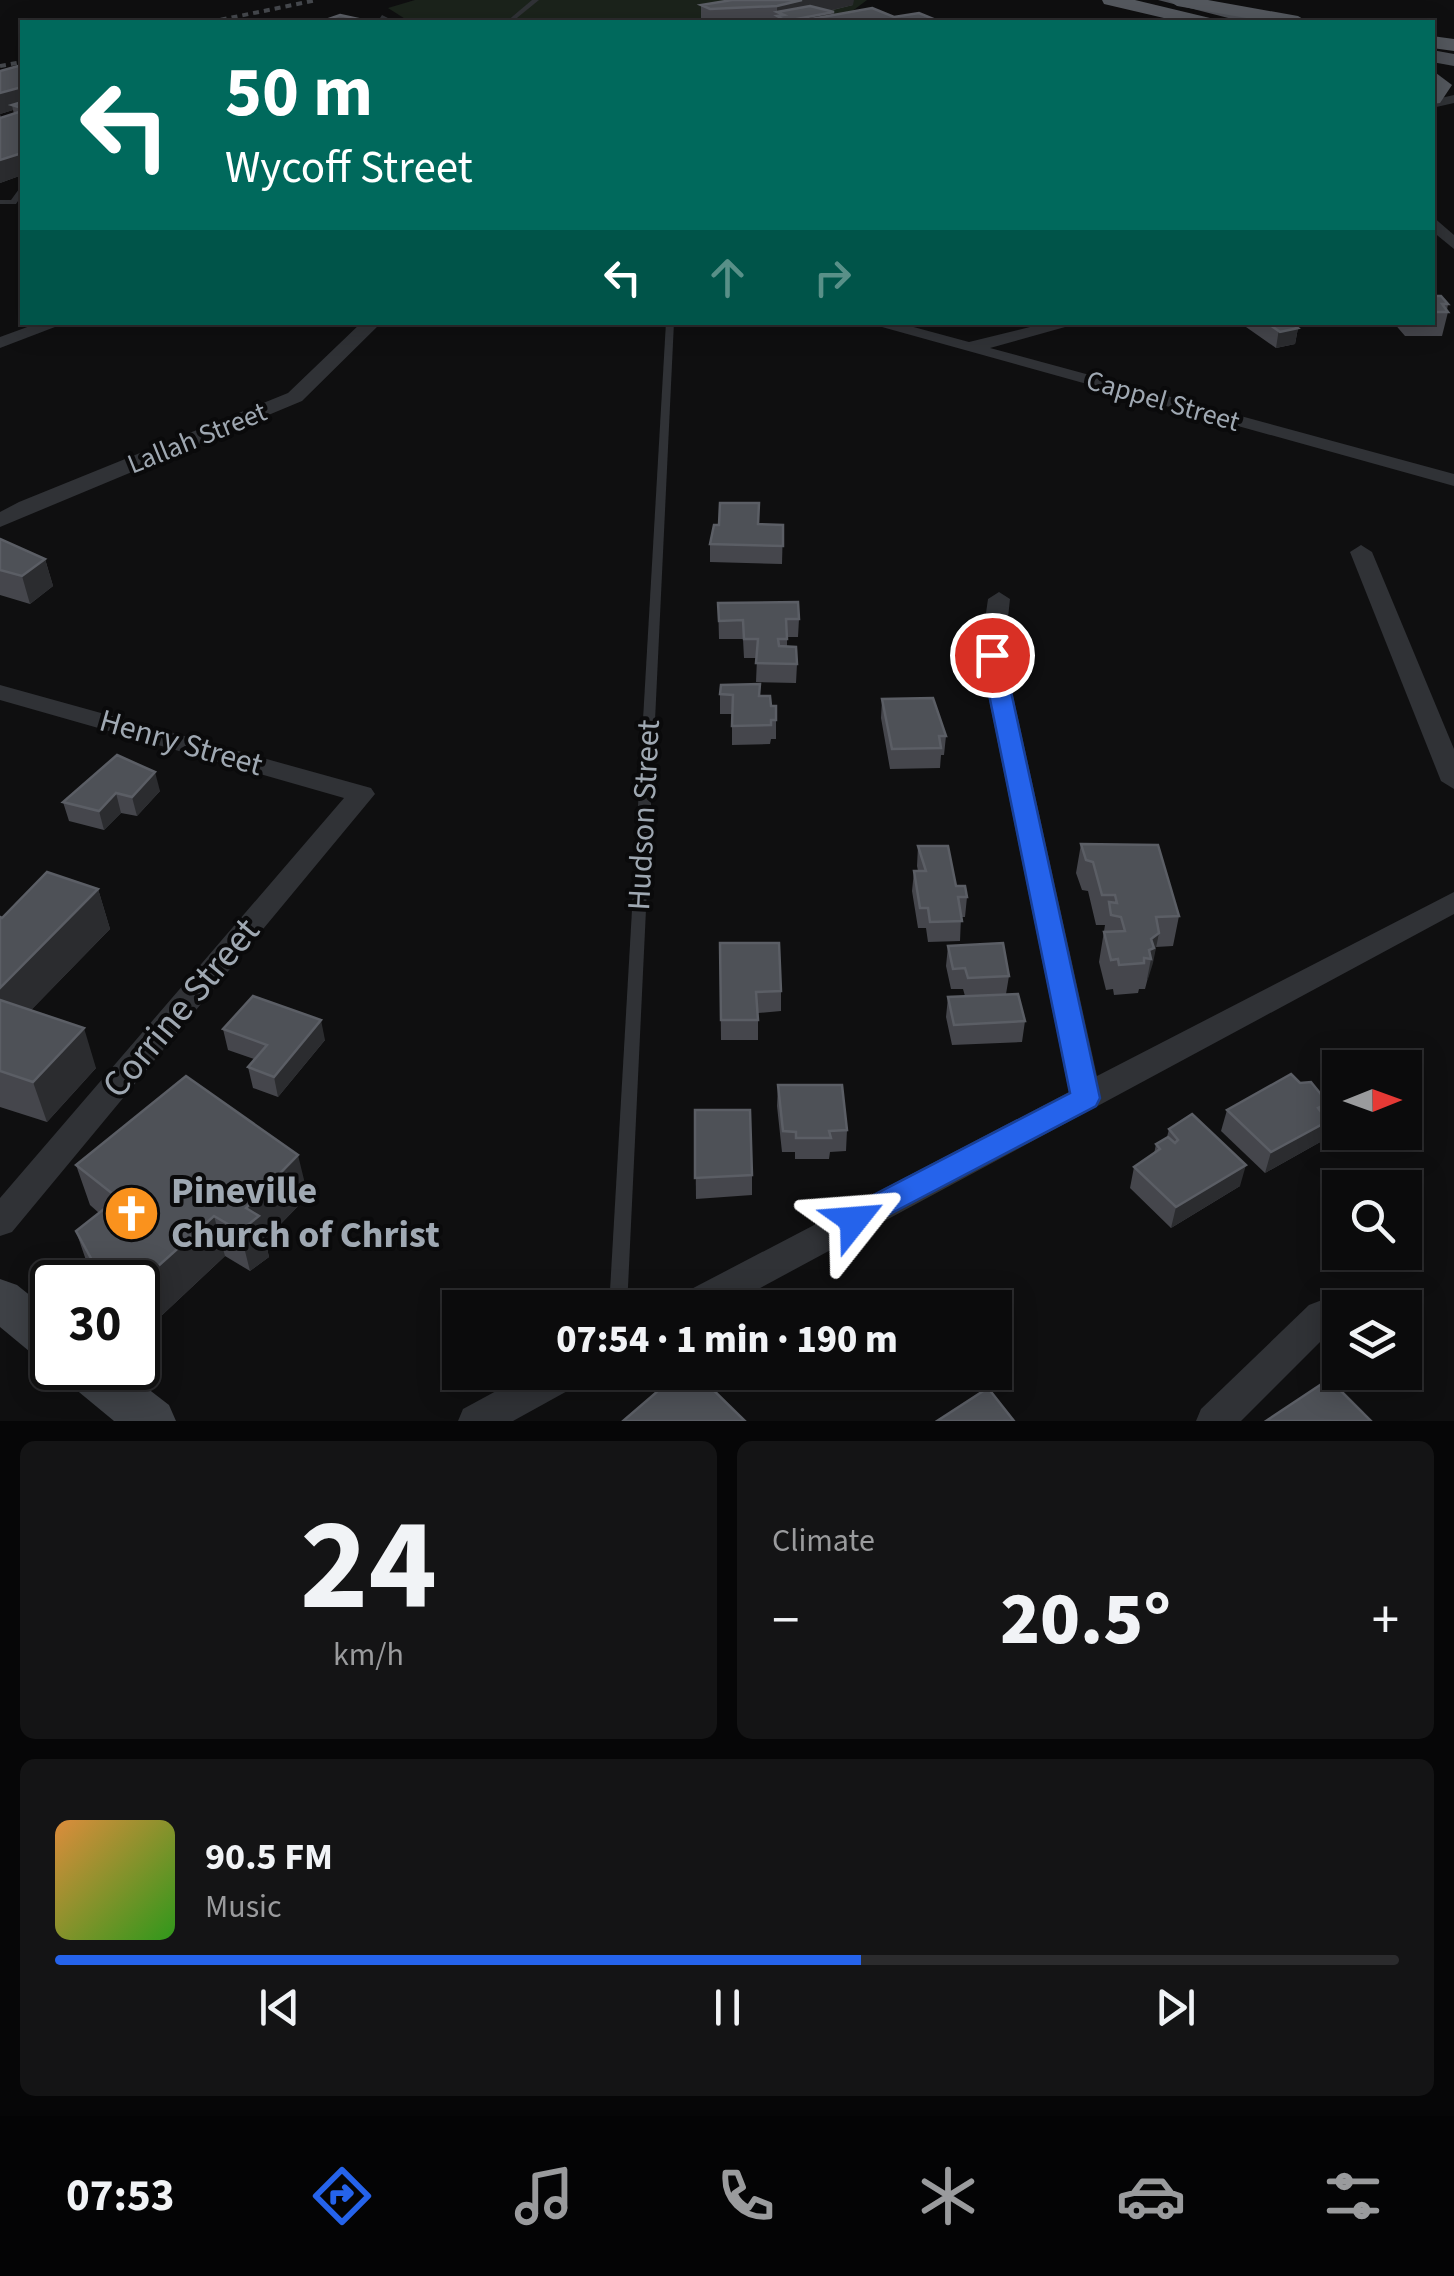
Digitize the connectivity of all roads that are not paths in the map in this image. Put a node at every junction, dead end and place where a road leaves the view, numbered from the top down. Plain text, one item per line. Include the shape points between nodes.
1 (536, 0) edge
2 (1110, 0) edge
3 (1167, 0) edge
4 (1177, 0) edge
5 (382, 16) dead end
6 (389, 20) edge
7 (511, 20) edge
8 (1198, 20) edge
9 (1257, 20) edge
10 (1287, 20) edge
11 (0, 199) edge
12 (18, 204) edge
13 (0, 321) edge
14 (51, 325) edge
15 (370, 325) edge
16 (670, 325) edge
17 (885, 325) edge
18 (1062, 325) edge
19 (28, 334) junction
20 (0, 343) edge
21 (970, 347) junction
22 (1454, 480) edge
23 (0, 520) edge
24 (1361, 552) dead end
25 (1000, 599) dead end
26 (0, 692) edge
27 (1454, 780) edge
28 (362, 794) joint
29 (1454, 902) edge
30 (1086, 1098) junction
31 (0, 1222) edge
32 (619, 1290) edge
33 (723, 1290) edge
34 (0, 1299) edge
35 (1322, 1316) dead end
36 (30, 1324) edge
37 (112, 1390) edge
38 (534, 1390) edge
39 (151, 1421) edge
40 (478, 1421) edge
41 (1215, 1421) edge

1 - 7 lane
2 - 8 highway
3 - 9 main road
4 - 10 highway
5 - 6 lane
11 - 12 lane
13 - 19 street
14 - 19 street
15 - 23 street, Lallah Street via 295,397
16 - 32 lane, Hudson Street
17 - 21 street, Cappel Street
18 - 21 street
19 - 20 street
21 - 22 street, Cappel Street
24 - 27 street
25 - 30 street via 992,655
26 - 28 street, Henry Street
28 - 31 street, Corrine Street
29 - 30 street
30 - 33 street
34 - 36 main road
35 - 41 street
37 - 39 main road
38 - 40 street

